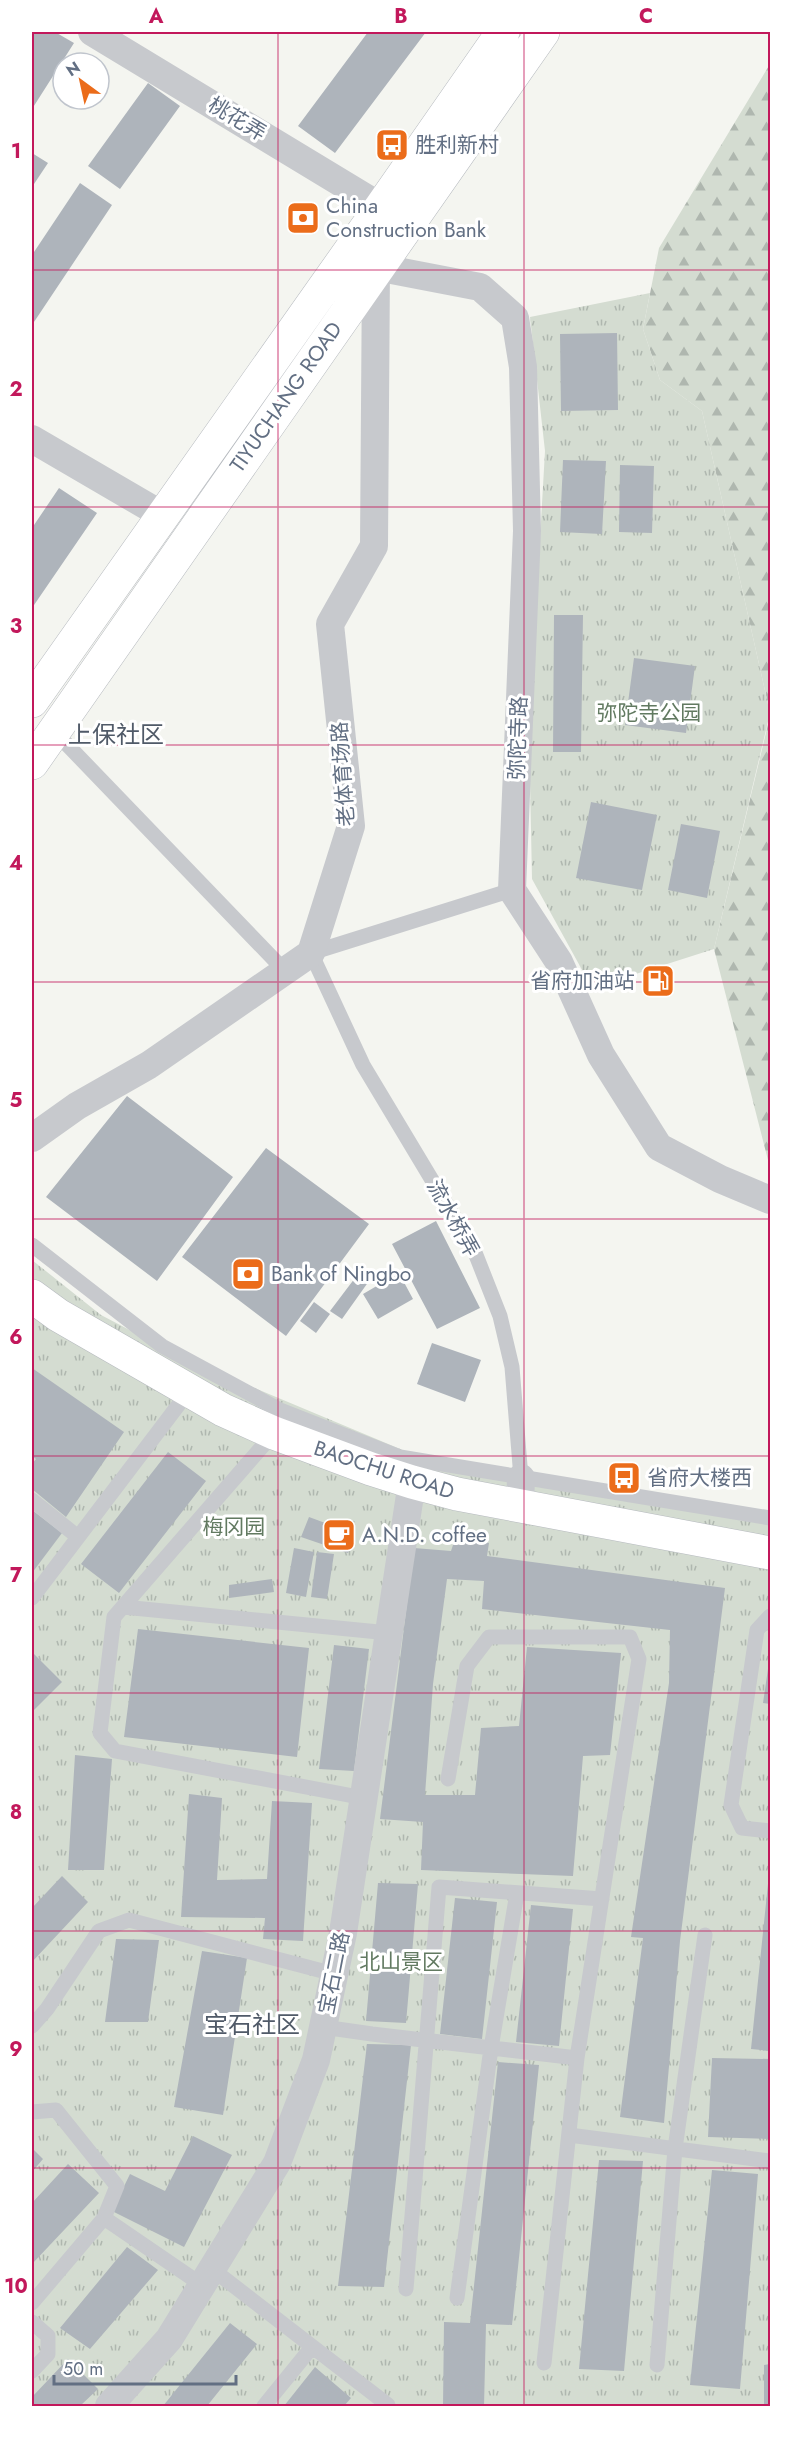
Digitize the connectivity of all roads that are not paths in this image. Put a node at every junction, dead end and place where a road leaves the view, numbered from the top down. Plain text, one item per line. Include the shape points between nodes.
1 (92, 32) edge
2 (503, 32) edge
3 (543, 32) edge
4 (381, 207) junction
5 (376, 267) junction
6 (32, 439) edge
7 (164, 516) junction
8 (32, 701) edge
9 (54, 731) junction
10 (32, 763) edge
11 (512, 890) junction
12 (311, 952) junction
13 (285, 971) junction
14 (32, 1138) edge
15 (771, 1200) edge
16 (32, 1245) edge
17 (32, 1296) edge
18 (127, 1319) junction
19 (161, 1376) junction
20 (189, 1391) junction
21 (274, 1433) junction
22 (412, 1482) junction
23 (520, 1492) junction
24 (32, 1500) edge
25 (771, 1518) edge
26 (78, 1537) junction
27 (771, 1553) edge
28 (32, 1598) edge
29 (123, 1607) junction
30 (771, 1616) edge
31 (389, 1633) junction
32 (448, 1779) dead end
33 (363, 1798) junction
34 (771, 1831) edge
35 (517, 1893) junction
36 (602, 1899) junction
37 (705, 1935) dead end
38 (334, 1974) junction
39 (32, 2026) edge
40 (323, 2026) junction
41 (428, 2041) junction
42 (491, 2048) junction
43 (578, 2058) junction
44 (32, 2112) edge
45 (569, 2135) junction
46 (675, 2149) junction
47 (771, 2161) edge
48 (104, 2218) junction
49 (207, 2277) junction
50 (406, 2289) dead end
51 (457, 2298) dead end
52 (32, 2303) edge
53 (32, 2322) edge
54 (312, 2346) junction
55 (544, 2363) dead end
56 (657, 2365) dead end
57 (32, 2371) edge
58 (109, 2406) edge
59 (264, 2406) edge
60 (386, 2406) edge

1 - 4 street, 桃花弄
2 - 4 main road, TIYUCHANG ROAD
3 - 5 main road, TIYUCHANG ROAD
4 - 7 main road, TIYUCHANG ROAD
5 - 9 main road, TIYUCHANG ROAD
5 - 11 street, 弥陀寺路 via 480,287 515,318 523,367 527,531
5 - 12 street, 老体育场路 via 374,546 330,624 351,826
6 - 7 street
7 - 8 main road, TIYUCHANG ROAD
9 - 10 main road, TIYUCHANG ROAD
9 - 13 lane
11 - 12 lane
11 - 15 street via 559,962 601,1055 659,1147
12 - 13 street
12 - 23 lane, 流水桥弄 via 363,1065 474,1250 500,1316 512,1367
13 - 14 street via 149,1065 77,1106
16 - 18 lane
17 - 19 main road, BAOCHU ROAD
18 - 19 lane
18 - 23 lane via 162,1346 280,1410 399,1457
19 - 20 main road, BAOCHU ROAD
20 - 21 main road, BAOCHU ROAD
20 - 26 lane
21 - 22 main road, BAOCHU ROAD
21 - 29 lane
22 - 23 main road, BAOCHU ROAD
22 - 31 street, 宝石二路
23 - 25 lane
23 - 27 main road, BAOCHU ROAD
24 - 26 lane
26 - 28 lane
29 - 31 lane
29 - 33 lane via 114,1617 100,1733 115,1751
30 - 34 lane via 757,1630 731,1804 742,1828
31 - 33 street, 宝石二路
32 - 36 lane via 467,1666 489,1637 630,1637 639,1659
33 - 38 street, 宝石二路
35 - 36 lane
35 - 41 lane via 439,1887
35 - 42 lane
36 - 43 lane
37 - 46 lane
38 - 39 lane via 129,1920 99,1931
38 - 40 street, 宝石二路
40 - 41 lane
40 - 49 street, 宝石二路 via 316,2060 277,2163
41 - 42 lane
41 - 50 lane
42 - 43 lane
42 - 51 lane
43 - 45 lane
44 - 48 lane via 56,2110 117,2186
45 - 46 lane
45 - 55 lane
46 - 47 lane
46 - 56 lane
48 - 49 lane
48 - 52 lane
49 - 54 lane
49 - 58 street, 宝石二路 via 169,2339
53 - 57 lane via 48,2336 48,2354
54 - 59 lane
54 - 60 lane

